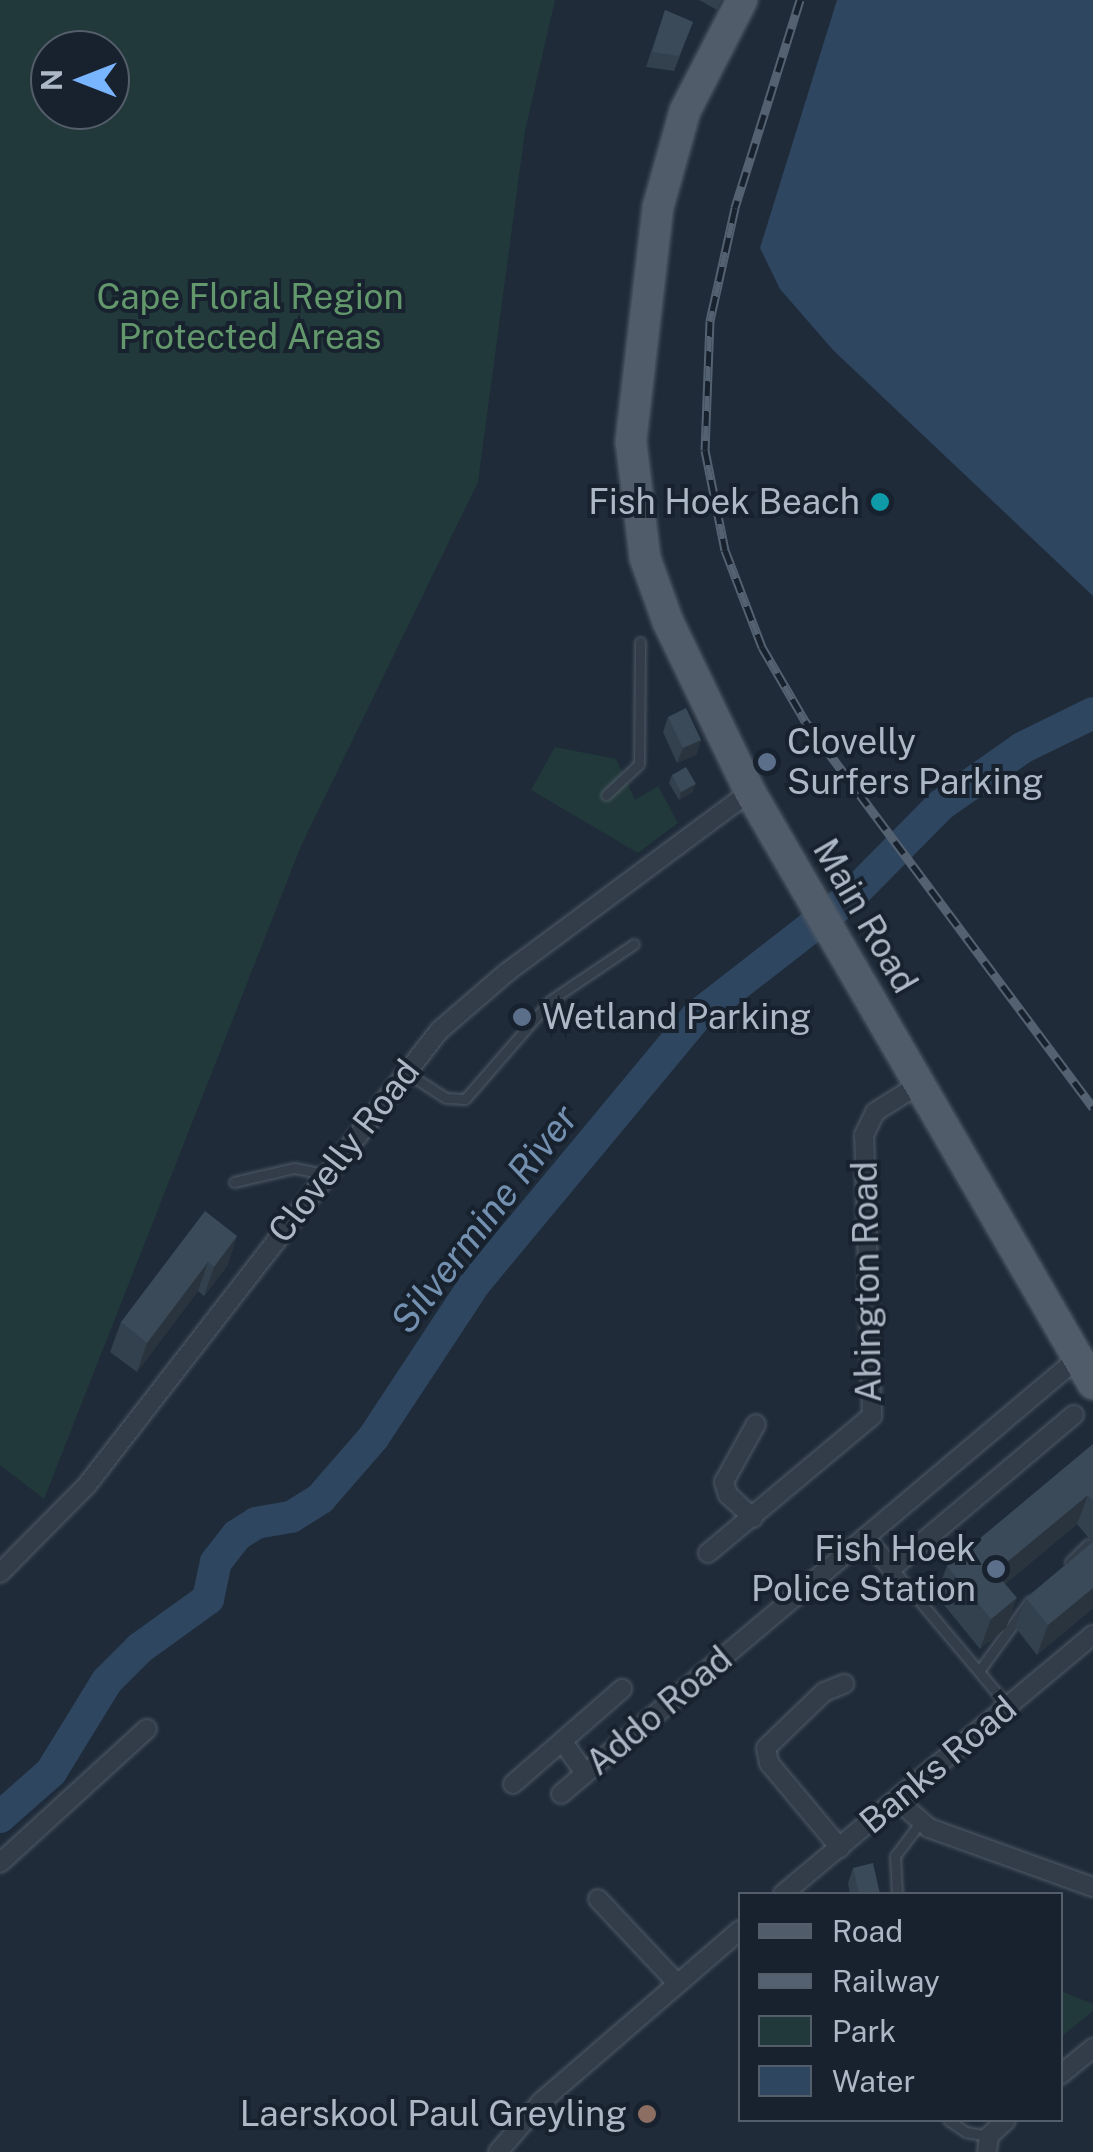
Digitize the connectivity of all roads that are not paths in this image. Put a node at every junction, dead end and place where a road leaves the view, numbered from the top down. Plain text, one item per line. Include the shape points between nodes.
1 (742, 0) edge
2 (640, 642) dead end
3 (750, 792) junction
4 (606, 795) dead end
5 (634, 944) dead end
6 (404, 1071) junction
7 (918, 1085) junction
8 (326, 1174) junction
9 (234, 1182) dead end
10 (1086, 1371) edge
11 (1074, 1415) dead end
12 (756, 1424) dead end
13 (753, 1518) junction
14 (864, 1538) junction
15 (1088, 1544) edge
16 (708, 1554) dead end
17 (892, 1568) junction
18 (1064, 1568) edge
19 (0, 1573) edge
20 (1040, 1590) edge
21 (1093, 1634) edge
22 (978, 1670) junction
23 (844, 1684) dead end
24 (622, 1689) dead end
25 (1008, 1706) junction
26 (147, 1729) dead end
27 (562, 1742) junction
28 (585, 1773) junction
29 (513, 1784) dead end
30 (561, 1794) dead end
31 (897, 1800) junction
32 (920, 1823) junction
33 (840, 1848) junction
34 (0, 1863) edge
35 (1093, 1887) edge
36 (785, 1892) edge
37 (897, 1892) edge
38 (598, 1899) dead end
39 (738, 1932) edge
40 (677, 1983) junction
41 (1093, 2048) edge
42 (1063, 2072) edge
43 (951, 2122) edge
44 (1004, 2122) edge
45 (988, 2144) edge
46 (498, 2152) edge

1 - 3 main road, Main Road via 685,111 665,171 630,442 636,516 651,578
2 - 4 lane via 639,764
3 - 6 street, Clovelly Road via 506,973
3 - 7 main road, Main Road
5 - 6 lane via 552,1000 465,1099 446,1098
6 - 8 street, Clovelly Road
7 - 10 main road, Main Road
7 - 13 street, Abington Road via 875,1112 864,1135 873,1411 852,1438
8 - 9 lane via 294,1168
8 - 19 street, Clovelly Road via 87,1485
10 - 14 street, Addo Road
11 - 17 street
12 - 13 street via 724,1482 728,1496
13 - 16 street
14 - 17 street
14 - 28 street, Addo Road
15 - 18 lane
17 - 22 lane
20 - 22 lane
21 - 25 street, Banks Road
22 - 25 lane
23 - 33 street via 824,1692 766,1748 769,1763
24 - 27 street
25 - 31 street, Banks Road
26 - 34 street
27 - 28 street
27 - 29 street
28 - 30 street, Addo Road
31 - 32 street
31 - 33 street, Banks Road
32 - 35 street
32 - 37 lane via 895,1856
33 - 36 street, Banks Road
38 - 40 street
39 - 40 street
40 - 46 street via 542,2100
41 - 42 street
43 - 45 lane
44 - 45 street

